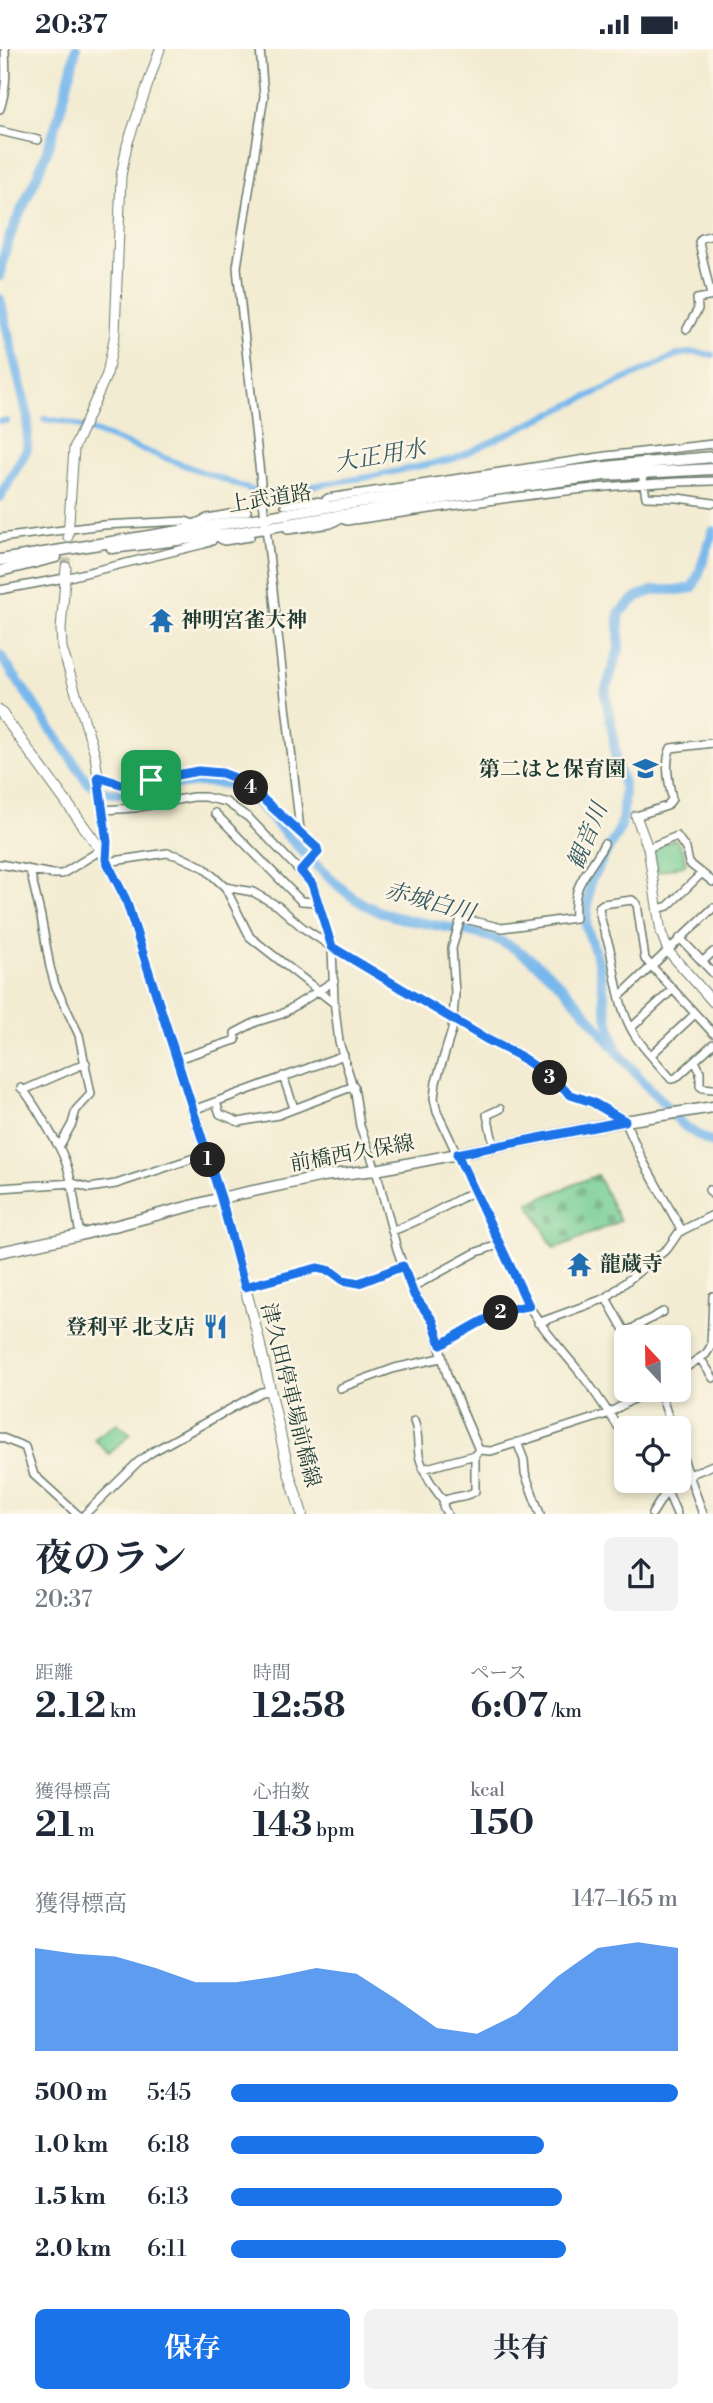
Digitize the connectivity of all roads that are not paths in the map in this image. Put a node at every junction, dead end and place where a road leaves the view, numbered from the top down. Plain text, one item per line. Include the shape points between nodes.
1 (5, 49) edge
2 (160, 49) edge
3 (260, 49) edge
4 (0, 109) edge
5 (0, 131) edge
6 (38, 140) dead end
7 (713, 235) edge
8 (712, 296) edge
9 (687, 329) dead end
10 (713, 444) edge
11 (713, 457) edge
12 (713, 469) edge
13 (643, 479) junction
14 (712, 482) edge
15 (713, 503) edge
16 (285, 505) dead end
17 (323, 505) junction
18 (247, 511) dead end
19 (338, 514) junction
20 (267, 523) junction
21 (196, 526) junction
22 (288, 530) dead end
23 (214, 531) junction
24 (68, 532) junction
25 (250, 537) dead end
26 (0, 538) edge
27 (118, 540) junction
28 (0, 554) edge
29 (0, 560) edge
30 (66, 567) tunnel mouth
31 (0, 569) edge
32 (65, 578) junction
33 (0, 590) edge
34 (0, 711) edge
35 (713, 743) edge
36 (98, 777) junction
37 (103, 808) junction
38 (215, 813) dead end
39 (636, 816) joint
40 (300, 830) junction
41 (604, 844) dead end
42 (648, 848) junction
43 (101, 849) junction
44 (107, 861) junction
45 (0, 864) edge
46 (30, 870) junction
47 (302, 870) junction
48 (702, 873) junction
49 (713, 882) edge
50 (225, 887) junction
51 (317, 902) junction
52 (713, 908) edge
53 (658, 909) junction
54 (680, 938) junction
55 (332, 947) junction
56 (668, 951) junction
57 (713, 952) edge
58 (702, 962) junction
59 (650, 967) junction
60 (713, 973) edge
61 (334, 981) junction
62 (673, 990) junction
63 (319, 992) junction
64 (620, 996) junction
65 (713, 1002) edge
66 (335, 1004) junction
67 (695, 1014) junction
68 (452, 1018) junction
69 (631, 1028) junction
70 (713, 1033) edge
71 (713, 1044) edge
72 (344, 1055) junction
73 (651, 1055) junction
74 (177, 1059) junction
75 (695, 1061) junction
76 (86, 1063) junction
77 (283, 1076) junction
78 (354, 1086) junction
79 (713, 1089) edge
80 (216, 1102) junction
81 (713, 1107) edge
82 (294, 1108) junction
83 (500, 1109) dead end
84 (193, 1110) junction
85 (625, 1121) junction
86 (494, 1146) junction
87 (59, 1147) junction
88 (206, 1154) junction
89 (457, 1154) junction
90 (376, 1170) junction
91 (73, 1183) junction
92 (0, 1188) edge
93 (475, 1191) junction
94 (221, 1198) junction
95 (713, 1215) edge
96 (392, 1231) junction
97 (682, 1231) junction
98 (80, 1235) junction
99 (501, 1244) junction
100 (0, 1252) edge
101 (403, 1266) junction
102 (245, 1287) junction
103 (411, 1288) junction
104 (713, 1296) edge
105 (606, 1298) junction
106 (529, 1306) junction
107 (663, 1312) dead end
108 (538, 1323) junction
109 (621, 1325) edge
110 (643, 1325) edge
111 (441, 1345) junction
112 (441, 1358) junction
113 (700, 1358) junction
114 (691, 1364) edge
115 (710, 1367) edge
116 (713, 1378) edge
117 (340, 1388) dead end
118 (271, 1391) junction
119 (628, 1402) edge
120 (607, 1414) junction
121 (414, 1421) dead end
122 (614, 1422) edge
123 (0, 1437) edge
124 (517, 1442) junction
125 (477, 1453) junction
126 (713, 1465) edge
127 (423, 1469) junction
128 (691, 1474) edge
129 (691, 1481) edge
130 (665, 1493) edge
131 (668, 1493) edge
132 (443, 1501) junction
133 (67, 1511) edge
134 (77, 1514) edge
135 (85, 1514) edge
136 (302, 1514) edge
137 (447, 1514) edge
138 (540, 1514) edge
139 (653, 1514) edge
140 (677, 1514) edge
141 (703, 1514) edge

1 - 4 street via 5,95
2 - 24 street via 125,155 115,334 107,374 74,448
3 - 20 street via 264,96 237,267
5 - 6 street
7 - 8 street via 699,242
8 - 9 street via 697,299 698,309
10 - 17 street via 449,478 328,498
11 - 19 main road, 上武道路 via 542,474
12 - 19 main road, 上武道路 via 606,475
13 - 14 street
13 - 15 street via 646,497
13 - 19 street via 347,521
16 - 17 street via 317,500
17 - 19 main road, 上武道路
17 - 20 main road, 上武道路
18 - 21 street via 207,517
19 - 20 main road, 上武道路
19 - 22 street via 331,524
20 - 23 main road, 上武道路
20 - 40 street
21 - 23 main road, 上武道路
21 - 24 street via 185,521
21 - 27 main road, 上武道路
23 - 25 street via 225,541
23 - 31 main road, 上武道路
23 - 32 street via 212,541 204,544
24 - 26 street
27 - 28 main road
27 - 29 main road, 上武道路
30 - 32 street
32 - 33 street
32 - 36 street via 62,647
34 - 43 main road, 津久田停車場前橋線
35 - 39 street via 671,748 668,778 672,799 667,806
36 - 37 street
36 - 40 street via 124,785 177,773 222,773 243,781
37 - 44 street
37 - 47 street via 134,808 193,797 226,802
38 - 51 street via 301,901
39 - 42 street
40 - 47 street via 318,852
41 - 68 street via 573,899 575,918 502,928 461,918 453,946
42 - 48 street via 677,836 689,863
42 - 53 street
43 - 44 main road, 津久田停車場前橋線
43 - 46 street via 62,874
44 - 50 street via 167,853 203,867
44 - 74 main road, 津久田停車場前橋線 via 126,900
45 - 46 street
46 - 76 street via 55,985 79,1035
47 - 51 street
48 - 49 street
48 - 53 street via 668,906
50 - 55 street via 253,892
50 - 63 street via 250,937
51 - 55 street
52 - 54 street
53 - 56 street
54 - 56 street
54 - 58 street
55 - 61 street
55 - 68 street
56 - 59 street
56 - 65 street
57 - 58 street
58 - 60 street
59 - 62 street
59 - 64 street
59 - 64 street via 637,904 599,907
61 - 63 street
61 - 66 street
62 - 67 street
62 - 69 street
63 - 66 street
63 - 74 street via 282,1014 242,1029 236,1040
64 - 69 street
66 - 72 street
67 - 70 street
67 - 73 street
68 - 85 street via 540,1070 571,1095
68 - 89 street via 434,1098
69 - 73 street
71 - 75 street
72 - 77 street
72 - 78 street
73 - 75 street via 671,1079
74 - 84 main road, 津久田停車場前橋線
75 - 79 street via 700,1086
76 - 87 street via 91,1094 76,1110
76 - 87 street via 23,1089
77 - 80 street
77 - 82 street
78 - 82 street
78 - 90 street via 360,1126
80 - 82 street via 220,1114 239,1122
80 - 84 street
81 - 85 main road, 前橋西久保線
83 - 86 street via 487,1115
84 - 88 main road, 津久田停車場前橋線
85 - 86 main road, 前橋西久保線
85 - 97 street
86 - 89 main road, 前橋西久保線
87 - 91 street
88 - 91 street via 116,1184 89,1188
88 - 94 main road, 津久田停車場前橋線
89 - 90 main road, 前橋西久保線
89 - 93 street
90 - 94 main road, 前橋西久保線 via 323,1176
90 - 96 street
91 - 92 street
91 - 98 street
93 - 96 street
93 - 99 street
94 - 98 main road, 前橋西久保線
94 - 102 main road, 津久田停車場前橋線
95 - 97 street
96 - 101 street
97 - 105 street
98 - 100 main road, 前橋西久保線
99 - 103 street
99 - 106 street
101 - 102 street via 359,1283 317,1268
101 - 103 street
102 - 118 main road, 津久田停車場前橋線
103 - 111 street via 433,1321
104 - 113 street via 711,1346
105 - 108 street
105 - 109 street
106 - 108 street
106 - 111 street via 493,1316
107 - 110 street
108 - 120 street via 583,1376
111 - 112 street
112 - 117 street via 395,1368
112 - 125 street
113 - 114 street
113 - 115 street
115 - 116 street
118 - 135 street via 261,1392 152,1452
118 - 136 main road, 津久田停車場前橋線
119 - 120 street
120 - 122 street
120 - 124 street
121 - 127 street
123 - 133 street via 25,1447 34,1475
124 - 125 street
124 - 138 street
125 - 127 street
125 - 132 street via 475,1491
126 - 128 street
127 - 132 street
129 - 141 street
130 - 139 street
131 - 140 street
132 - 137 street
133 - 134 street

